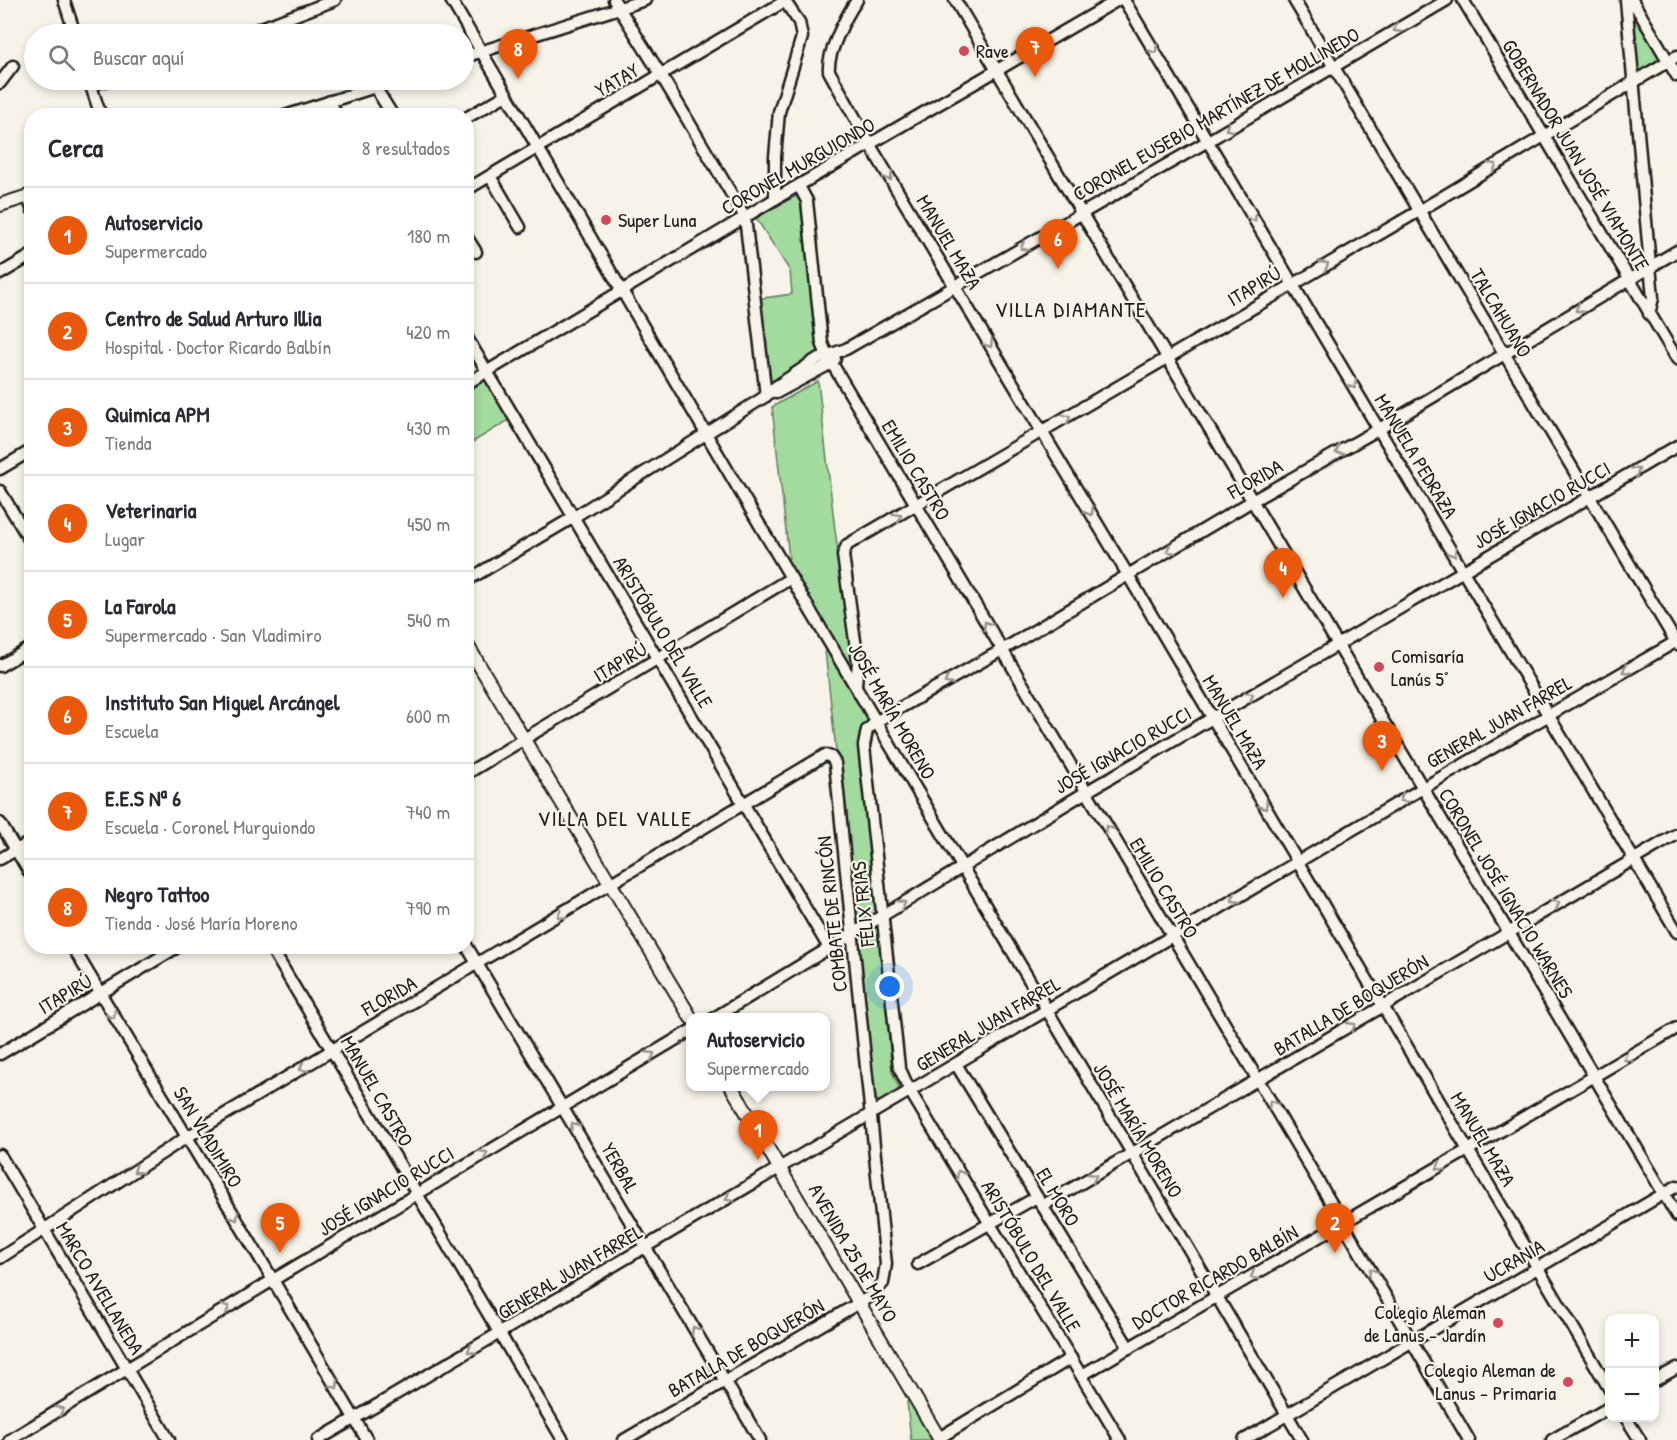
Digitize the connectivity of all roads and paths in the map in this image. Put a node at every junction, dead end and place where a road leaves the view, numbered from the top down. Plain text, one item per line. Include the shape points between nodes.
1 (64, 0) edge
2 (451, 0) edge
3 (645, 0) edge
4 (784, 0) edge
5 (857, 0) edge
6 (955, 0) edge
7 (1118, 0) edge
8 (1124, 0) edge
9 (1294, 0) edge
10 (1447, 0) edge
11 (1463, 0) edge
12 (1626, 0) edge
13 (1632, 0) edge
14 (329, 1) edge
15 (616, 4) edge
16 (72, 24) edge
17 (270, 24) edge
18 (466, 24) edge
19 (474, 37) edge
20 (482, 50) junction
21 (474, 53) edge
22 (1673, 58) edge
23 (13, 66) dead end
24 (1334, 66) junction
25 (996, 70) junction
26 (661, 75) junction
27 (1677, 76) edge
28 (1633, 82) junction
29 (0, 83) edge
30 (92, 90) edge
31 (365, 90) edge
32 (377, 90) edge
33 (506, 95) junction
34 (330, 101) junction
35 (98, 108) edge
36 (309, 108) edge
37 (333, 108) edge
38 (388, 108) edge
39 (474, 113) edge
40 (1544, 135) junction
41 (1208, 141) junction
42 (870, 145) junction
43 (537, 147) junction
44 (490, 176) junction
45 (474, 185) edge
46 (799, 186) junction
47 (24, 198) edge
48 (775, 199) junction
49 (0, 205) edge
50 (1419, 210) junction
51 (1082, 213) junction
52 (745, 217) junction
53 (520, 227) dead end
54 (474, 249) edge
55 (1677, 251) edge
56 (476, 252) dead end
57 (24, 260) edge
58 (1650, 267) junction
59 (0, 274) edge
60 (1629, 279) junction
61 (1293, 284) junction
62 (955, 287) junction
63 (623, 291) junction
64 (1649, 314) junction
65 (474, 349) edge
66 (1504, 354) junction
67 (1677, 358) edge
68 (830, 359) junction
69 (1168, 359) junction
70 (488, 371) junction
71 (474, 379) edge
72 (766, 396) junction
73 (1379, 429) junction
74 (706, 432) junction
75 (1042, 433) junction
76 (1677, 446) edge
77 (24, 455) edge
78 (0, 469) edge
79 (0, 491) edge
80 (1591, 498) junction
81 (1252, 501) junction
82 (916, 507) junction
83 (574, 517) junction
84 (24, 531) edge
85 (1464, 572) junction
86 (1128, 575) junction
87 (474, 576) edge
88 (791, 578) junction
89 (1676, 642) edge
90 (1337, 644) junction
91 (1002, 650) junction
92 (24, 652) edge
93 (474, 656) edge
94 (658, 660) junction
95 (0, 666) edge
96 (856, 685) junction
97 (1549, 713) junction
98 (1212, 719) junction
99 (877, 721) junction
100 (524, 740) junction
101 (831, 757) joint
102 (474, 769) edge
103 (1423, 788) junction
104 (1086, 792) junction
105 (745, 805) junction
106 (0, 823) edge
107 (1677, 834) edge
108 (24, 846) edge
109 (16, 850) junction
110 (1635, 859) junction
111 (0, 860) edge
112 (1298, 862) junction
113 (24, 864) edge
114 (962, 867) junction
115 (611, 885) junction
116 (883, 915) junction
117 (1508, 932) junction
118 (1677, 932) edge
119 (852, 934) junction
120 (1172, 936) junction
121 (829, 948) junction
122 (77, 954) edge
123 (166, 954) edge
124 (275, 954) edge
125 (472, 954) edge
126 (478, 964) junction
127 (100, 994) junction
128 (1383, 1007) junction
129 (1046, 1010) junction
130 (689, 1013) edge
131 (721, 1013) edge
132 (1677, 1028) edge
133 (686, 1033) edge
134 (332, 1050) junction
135 (0, 1054) edge
136 (956, 1064) junction
137 (1594, 1077) junction
138 (1258, 1081) junction
139 (735, 1091) edge
140 (910, 1091) junction
141 (563, 1107) junction
142 (870, 1116) junction
143 (187, 1137) junction
144 (1468, 1151) junction
145 (1132, 1154) junction
146 (0, 1155) edge
147 (780, 1168) junction
148 (1677, 1186) edge
149 (416, 1194) junction
150 (1664, 1194) junction
151 (1040, 1202) junction
152 (1677, 1216) edge
153 (1343, 1223) junction
154 (990, 1224) junction
155 (44, 1230) junction
156 (646, 1247) junction
157 (0, 1258) edge
158 (918, 1264) dead end
159 (1539, 1267) junction
160 (273, 1280) junction
161 (883, 1283) joint
162 (1217, 1298) junction
163 (859, 1303) junction
164 (501, 1333) junction
165 (1411, 1341) junction
166 (1129, 1348) junction
167 (1071, 1358) junction
168 (1677, 1368) edge
169 (127, 1369) junction
170 (1082, 1375) junction
171 (1659, 1378) edge
172 (725, 1380) junction
173 (1605, 1381) edge
174 (1605, 1410) edge
175 (1287, 1414) junction
176 (354, 1418) junction
177 (1629, 1422) edge
178 (939, 1439) edge
179 (10, 1440) edge
180 (170, 1440) edge
181 (318, 1440) edge
182 (368, 1440) edge
183 (563, 1440) edge
184 (624, 1440) edge
185 (760, 1440) edge
186 (1120, 1440) edge
187 (1244, 1440) edge
188 (1302, 1440) edge
189 (1469, 1440) edge
190 (1552, 1440) edge
191 (1640, 1440) edge

1 - 16 street
2 - 18 street, JOSÉ MARÍA MORENO
3 - 15 street
4 - 26 street, YATAY
4 - 48 street via 799,22 801,43 779,112
5 - 42 street, MANUEL MAZA via 829,59 830,71
6 - 25 street, CORONEL JOSÉ IGNACIO WARNES
7 - 25 street, CORONEL MURGUIONDO
8 -> 41 street, MANUELA PEDRAZA
9 - 24 street, TALCAHUANO
10 -> 24 street, CORONEL EUSEBIO MARTÍNEZ DE MOLLINEDO
11 - 40 street, GOBERNADOR JUAN JOSÉ VIAMONTE
12 - 28 street
13 - 22 street
14 - 17 street
15 - 20 street
15 - 26 street
19 - 20 street, JOSÉ MARÍA MORENO
20 - 21 street
20 - 33 street, JOSÉ MARÍA MORENO
22 - 27 street
22 - 28 street, ITAPIRÚ
23 - 29 street
24 -> 41 street, CORONEL EUSEBIO MARTÍNEZ DE MOLLINEDO
24 - 50 street, TALCAHUANO
25 - 42 street, CORONEL MURGUIONDO
25 - 51 street, CORONEL JOSÉ IGNACIO WARNES
26 - 43 street, YATAY
26 - 52 street
28 - 40 street, ITAPIRÚ
28 - 58 street
30 - 35 street
31 - 34 street
32 - 38 street
33 - 39 street
33 - 43 street, JOSÉ MARÍA MORENO
34 - 36 street
34 - 37 street
50 -> 40 street, ITAPIRÚ
40 - 60 street, GOBERNADOR JUAN JOSÉ VIAMONTE
41 - 51 street, CORONEL EUSEBIO MARTÍNEZ DE MOLLINEDO
41 -> 61 street, MANUELA PEDRAZA
42 - 46 street, CORONEL MURGUIONDO
42 -> 62 street, MANUEL MAZA
43 - 44 street, YATAY
43 - 63 street, JOSÉ MARÍA MORENO
44 - 45 street, YATAY
44 - 53 street
46 - 48 street, CORONEL MURGUIONDO
46 - 68 street, EMILIO CASTRO via 807,201 822,343
47 - 49 main road
48 - 52 street, CORONEL MURGUIONDO
61 -> 50 street, ITAPIRÚ
50 - 66 street, TALCAHUANO
51 -> 62 street, CORONEL EUSEBIO MARTÍNEZ DE MOLLINEDO
51 - 69 street, CORONEL JOSÉ IGNACIO WARNES
52 - 63 street, CORONEL MURGUIONDO
52 - 72 street
54 - 56 street
55 - 58 street, FLORIDA
57 - 59 street
58 - 60 street, FLORIDA
58 - 64 street via 1653,298
60 - 64 street, GOBERNADOR JUAN JOSÉ VIAMONTE
60 -> 66 street, FLORIDA
61 - 69 street, ITAPIRÚ
61 -> 73 street, MANUELA PEDRAZA
62 - 68 street, CORONEL EUSEBIO MARTÍNEZ DE MOLLINEDO
62 -> 75 street, MANUEL MAZA
63 - 70 street, CORONEL MURGUIONDO
63 - 74 street, JOSÉ MARÍA MORENO
64 - 67 street, GOBERNADOR JUAN JOSÉ VIAMONTE
65 - 70 street, ARISTÓBULO DEL VALLE
66 - 73 street, FLORIDA
66 - 80 street, TALCAHUANO
68 - 72 street, CORONEL EUSEBIO MARTÍNEZ DE MOLLINEDO via 781,391
68 - 82 street, EMILIO CASTRO
75 -> 69 street, ITAPIRÚ
69 - 81 street, CORONEL JOSÉ IGNACIO WARNES
70 - 71 street, CORONEL MURGUIONDO
70 - 83 street, ARISTÓBULO DEL VALLE
72 - 74 street, CORONEL EUSEBIO MARTÍNEZ DE MOLLINEDO
73 -> 81 street, FLORIDA
73 -> 85 street, MANUELA PEDRAZA
74 - 83 street, CORONEL EUSEBIO MARTÍNEZ DE MOLLINEDO
74 - 88 street, JOSÉ MARÍA MORENO
75 - 82 street, ITAPIRÚ
75 -> 86 street, MANUEL MAZA
80 -> 76 street, JOSÉ IGNACIO RUCCI
77 - 78 street
79 - 84 street
80 - 85 street, JOSÉ IGNACIO RUCCI
80 - 89 street, TALCAHUANO
81 -> 86 street, FLORIDA
81 - 90 street, CORONEL JOSÉ IGNACIO WARNES
91 -> 82 street, EMILIO CASTRO
96 -> 82 street, ITAPIRÚ via 858,663 843,555 848,545
83 - 87 street, CORONEL EUSEBIO MARTÍNEZ DE MOLLINEDO
83 - 94 street, ARISTÓBULO DEL VALLE
85 - 90 street, JOSÉ IGNACIO RUCCI
85 - 97 street, MANUELA PEDRAZA
86 - 91 street, FLORIDA
86 - 98 street, MANUEL MAZA
88 - 94 street, ITAPIRÚ
88 - 96 street, JOSÉ MARÍA MORENO
89 -> 97 street, GENERAL JUAN FARREL
98 -> 90 street, JOSÉ IGNACIO RUCCI
90 - 103 street, CORONEL JOSÉ IGNACIO WARNES
91 -> 99 street, FLORIDA
91 - 104 street, EMILIO CASTRO
92 - 95 street
93 - 100 main road
94 - 100 street, ITAPIRÚ
94 - 105 street, ARISTÓBULO DEL VALLE
96 - 99 street, JOSÉ MARÍA MORENO
97 - 103 street, GENERAL JUAN FARREL
97 - 110 street, MANUELA PEDRAZA
98 - 104 street, JOSÉ IGNACIO RUCCI
98 -> 112 street, MANUEL MAZA
99 - 114 street, JOSÉ MARÍA MORENO
99 - 116 street, FÉLIX FRIAS via 867,730 864,746
100 - 102 street, ITAPIRÚ
100 - 115 main road
101 - 105 street, FLORIDA via 825,755
101 - 119 street, COMBATE DE RINCÓN via 835,763
103 -> 112 street, GENERAL JUAN FARREL
103 - 117 street, CORONEL JOSÉ IGNACIO WARNES
104 - 114 street, JOSÉ IGNACIO RUCCI
120 -> 104 street, EMILIO CASTRO
105 - 115 street, FLORIDA
105 - 121 street, ARISTÓBULO DEL VALLE
106 - 109 street
107 - 110 street, BATALLA DE BOQUERÓN
108 - 109 street
109 - 111 street
109 - 113 street
117 -> 110 street, BATALLA DE BOQUERÓN
110 - 118 street, MANUELA PEDRAZA
112 -> 120 street, GENERAL JUAN FARREL
112 - 128 street, MANUEL MAZA
116 -> 114 street, JOSÉ IGNACIO RUCCI
114 - 129 street, JOSÉ MARÍA MORENO
115 -> 126 street, FLORIDA
115 - 130 main road
116 - 119 street, JOSÉ IGNACIO RUCCI
116 - 140 street, FÉLIX FRIAS via 897,1059
117 - 128 street, BATALLA DE BOQUERÓN
117 - 137 street, CORONEL JOSÉ IGNACIO WARNES
119 - 121 street, JOSÉ IGNACIO RUCCI
119 - 142 street, COMBATE DE RINCÓN
120 - 129 street, GENERAL JUAN FARREL
120 - 138 street, EMILIO CASTRO
121 - 131 street, JOSÉ IGNACIO RUCCI
122 - 127 street, SAN VLADIMIRO
123 - 127 street, ITAPIRÚ
124 - 134 street, MANUEL CASTRO
125 - 126 street, YERBAL
126 - 134 street, FLORIDA
126 - 141 street, YERBAL
127 - 135 street, ITAPIRÚ
127 -> 143 street, SAN VLADIMIRO
138 -> 128 street, BATALLA DE BOQUERÓN
128 - 144 street, MANUEL MAZA
129 - 136 street, GENERAL JUAN FARREL
129 - 145 street, JOSÉ MARÍA MORENO
132 -> 137 street, DOCTOR RICARDO BALBÍN
141 -> 133 street, JOSÉ IGNACIO RUCCI
134 -> 143 street, FLORIDA
134 - 149 street, MANUEL CASTRO
136 - 140 street, GENERAL JUAN FARREL
136 - 151 street, EL MORO
137 - 144 street, DOCTOR RICARDO BALBÍN
137 - 150 street, CORONEL JOSÉ IGNACIO WARNES
138 - 145 street, BATALLA DE BOQUERÓN
153 -> 138 street, EMILIO CASTRO
139 - 147 main road, AVENIDA 25 DE MAYO
140 - 142 street, GENERAL JUAN FARREL
154 -> 140 street, ARISTÓBULO DEL VALLE
149 -> 141 street, JOSÉ IGNACIO RUCCI
156 -> 141 street, YERBAL
142 - 147 street, GENERAL JUAN FARREL
142 - 161 street, COMBATE DE RINCÓN via 886,1264
143 -> 155 street, FLORIDA
143 -> 160 street, SAN VLADIMIRO
144 -> 153 street, DOCTOR RICARDO BALBÍN
144 - 159 street, MANUEL MAZA
151 -> 145 street, BATALLA DE BOQUERÓN
145 - 162 street, JOSÉ MARÍA MORENO
146 - 155 street, MARCO AVELLANEDA
147 -> 156 street, GENERAL JUAN FARREL
147 - 163 main road, AVENIDA 25 DE MAYO
148 - 150 street, UCRANIA
149 - 160 street, JOSÉ IGNACIO RUCCI
149 - 164 street, MANUEL CASTRO
150 - 152 street, CORONEL JOSÉ IGNACIO WARNES
150 - 159 street, UCRANIA
151 - 154 street, BATALLA DE BOQUERÓN
151 - 166 street, EL MORO
153 -> 162 street, DOCTOR RICARDO BALBÍN
165 -> 153 street, EMILIO CASTRO
154 - 158 street, BATALLA DE BOQUERÓN
154 - 167 street, ARISTÓBULO DEL VALLE
155 - 157 street, FLORIDA
155 - 169 street, MARCO AVELLANEDA
156 - 164 street, GENERAL JUAN FARREL
172 -> 156 street, YERBAL
159 - 165 street, UCRANIA
159 - 173 street, MANUEL MAZA
169 -> 160 street, JOSÉ IGNACIO RUCCI
160 -> 176 street, SAN VLADIMIRO
161 - 163 street, BATALLA DE BOQUERÓN
162 - 166 street, DOCTOR RICARDO BALBÍN
162 - 175 street, JOSÉ MARÍA MORENO
163 - 172 street, BATALLA DE BOQUERÓN
163 - 178 main road, AVENIDA 25 DE MAYO
164 -> 176 street, GENERAL JUAN FARREL
164 - 183 street, MANUEL CASTRO
165 - 175 street, UCRANIA
165 - 189 street, EMILIO CASTRO
166 - 170 street, DOCTOR RICARDO BALBÍN
167 - 170 street, ARISTÓBULO DEL VALLE
167 - 178 street
168 - 171 street
179 -> 169 street, JOSÉ IGNACIO RUCCI
169 - 180 street, MARCO AVELLANEDA
170 - 186 street, ARISTÓBULO DEL VALLE
172 - 184 street, BATALLA DE BOQUERÓN
172 - 185 street, YERBAL
174 - 190 street
175 - 187 street, UCRANIA
175 - 188 street, JOSÉ MARÍA MORENO
176 - 181 street, GENERAL JUAN FARREL
176 - 182 street, SAN VLADIMIRO
177 - 191 street

